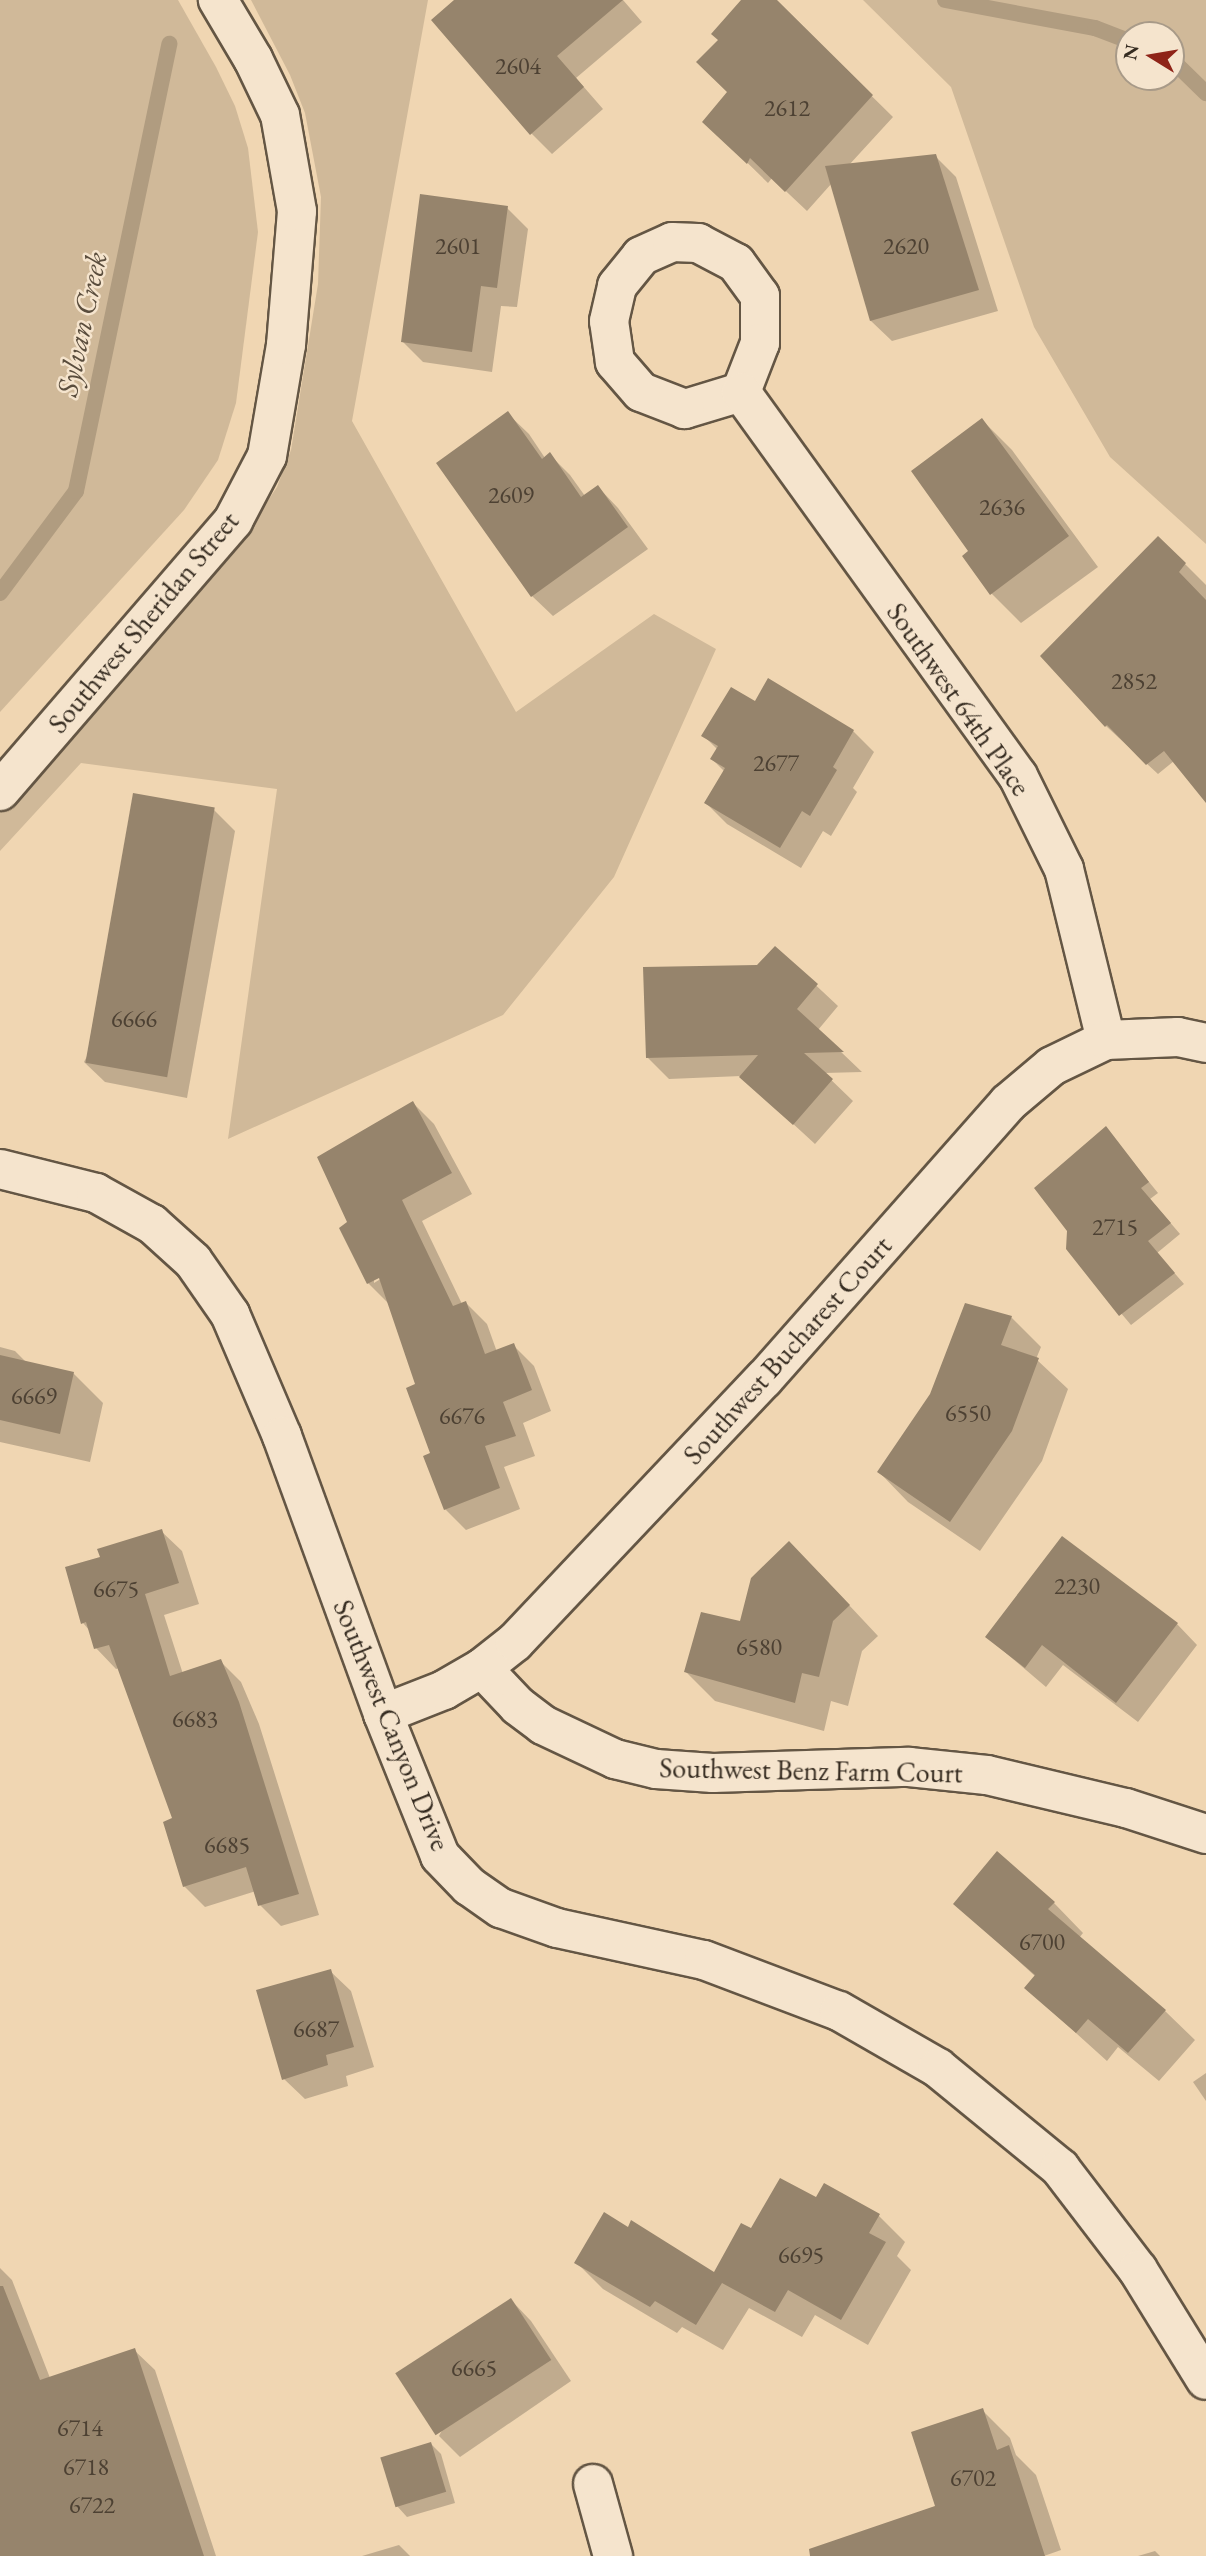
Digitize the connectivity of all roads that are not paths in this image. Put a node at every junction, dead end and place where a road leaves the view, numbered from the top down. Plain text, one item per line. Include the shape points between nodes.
1 (218, 0) edge
2 (741, 392) junction
3 (0, 791) edge
4 (1107, 1040) junction
5 (1206, 1043) edge
6 (0, 1169) edge
7 (482, 1668) junction
8 (383, 1714) junction
9 (1206, 1834) edge
10 (1206, 2380) edge
11 (593, 2484) dead end
12 (613, 2556) edge

1 - 3 street, Southwest Sheridan Street via 280,115 297,211 286,345 267,456 233,521
2 - 2 street via 760,343 760,296 736,263 698,243 672,242 641,256 617,286 609,321 615,362 641,392 685,409
2 - 4 street, Southwest 64th Place via 1018,776 1064,869
4 - 5 street, Southwest Bucharest Court via 1178,1037
4 - 7 street, Southwest Bucharest Court via 1052,1066 1008,1103 764,1380 515,1642
6 - 8 street, Southwest Canyon Drive via 96,1193 152,1224 193,1262 230,1314 282,1436
7 - 8 street, Southwest Bucharest Court via 444,1690
7 - 9 street, Southwest Benz Farm Court via 518,1706 543,1724 615,1759 656,1769 713,1773 909,1767 974,1774 1126,1808
8 - 10 street, Southwest Canyon Drive via 440,1856 470,1885 501,1908 557,1928 704,1960 839,2011 938,2068 1060,2168 1138,2270
11 - 12 street

